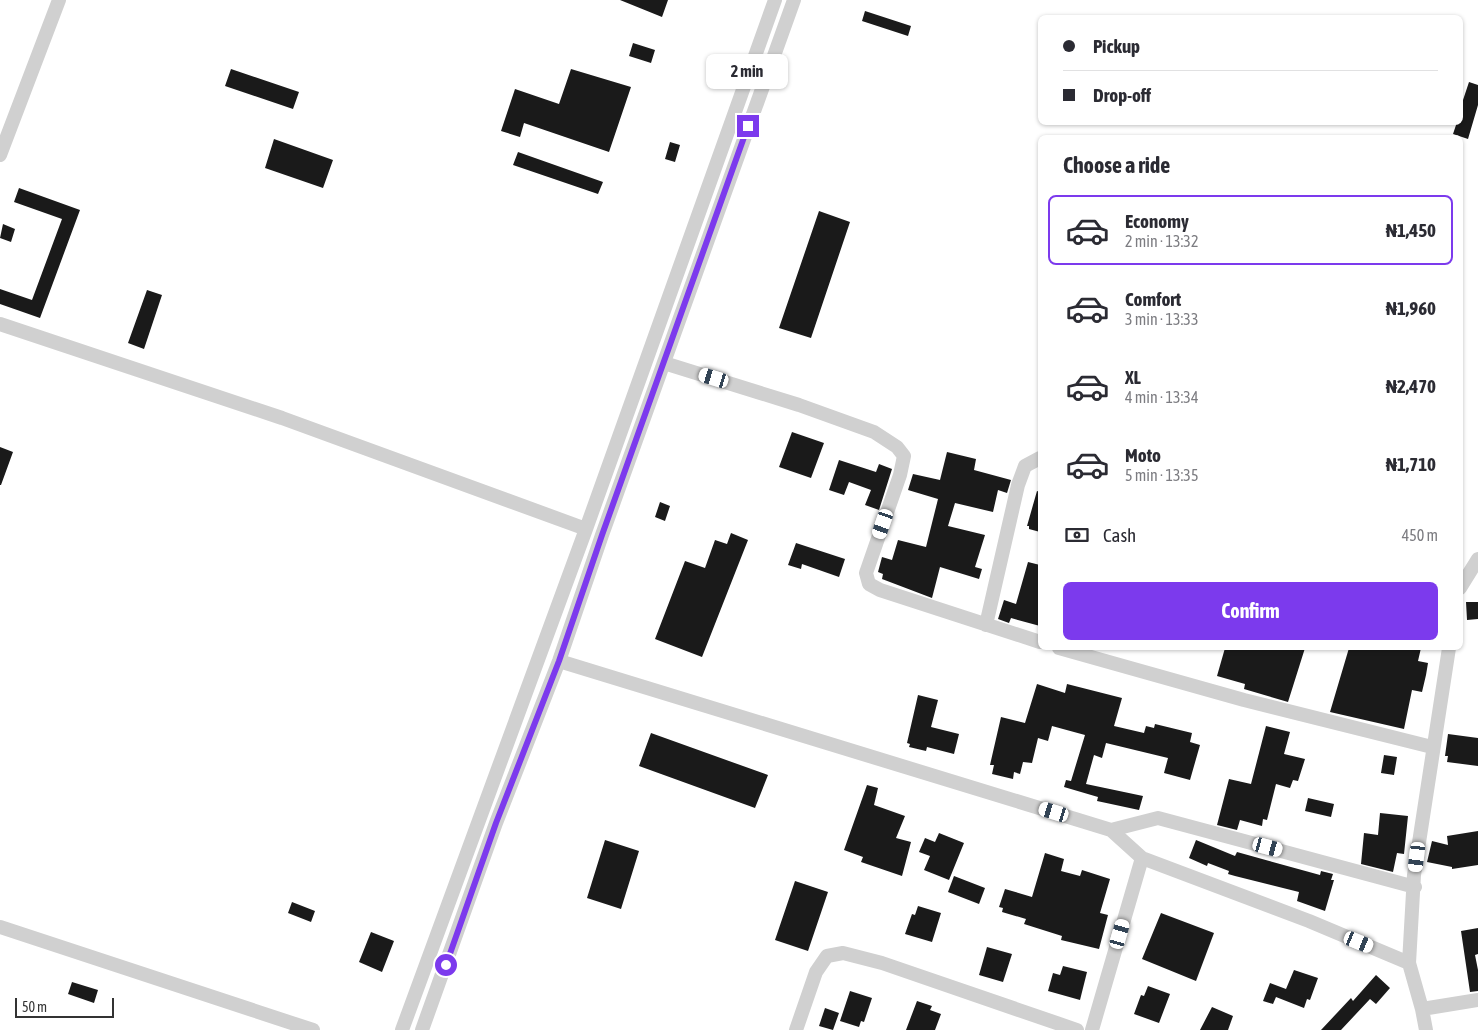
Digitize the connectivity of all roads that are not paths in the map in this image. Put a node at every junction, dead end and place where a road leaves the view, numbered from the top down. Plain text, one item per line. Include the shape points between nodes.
1 (59, 0) edge
2 (775, 0) edge
3 (794, 0) edge
4 (0, 155) edge
5 (0, 324) edge
6 (664, 363) junction
7 (1038, 459) edge
8 (586, 529) junction
9 (1478, 560) edge
10 (1463, 583) edge
11 (986, 625) junction
12 (1038, 641) edge
13 (1066, 650) edge
14 (1449, 650) edge
15 (559, 661) junction
16 (1432, 747) junction
17 (1111, 830) junction
18 (1142, 858) junction
19 (1415, 887) junction
20 (0, 927) edge
21 (1409, 963) junction
22 (1478, 1000) edge
23 (1422, 1009) junction
24 (313, 1030) edge
25 (402, 1030) edge
26 (422, 1030) edge
27 (796, 1030) edge
28 (1077, 1030) edge
29 (1092, 1030) edge
30 (1426, 1030) edge

1 - 4 street
2 - 8 street
3 - 6 street
5 - 8 street via 282,418
6 - 11 street via 874,432 897,447 904,456 866,573 869,584
6 - 15 street
7 - 11 street via 1025,466 1018,485
8 - 25 street
9 - 10 street
11 - 12 street
13 - 16 street via 1244,700
14 - 16 street
15 - 17 street
15 - 26 street via 496,823
16 - 19 street
17 - 18 street
17 - 19 street via 1158,818
18 - 21 street
18 - 29 street
19 - 21 street
20 - 24 street
21 - 23 street
22 - 23 street
23 - 30 street
27 - 28 street via 816,972 827,956 843,953 882,963

